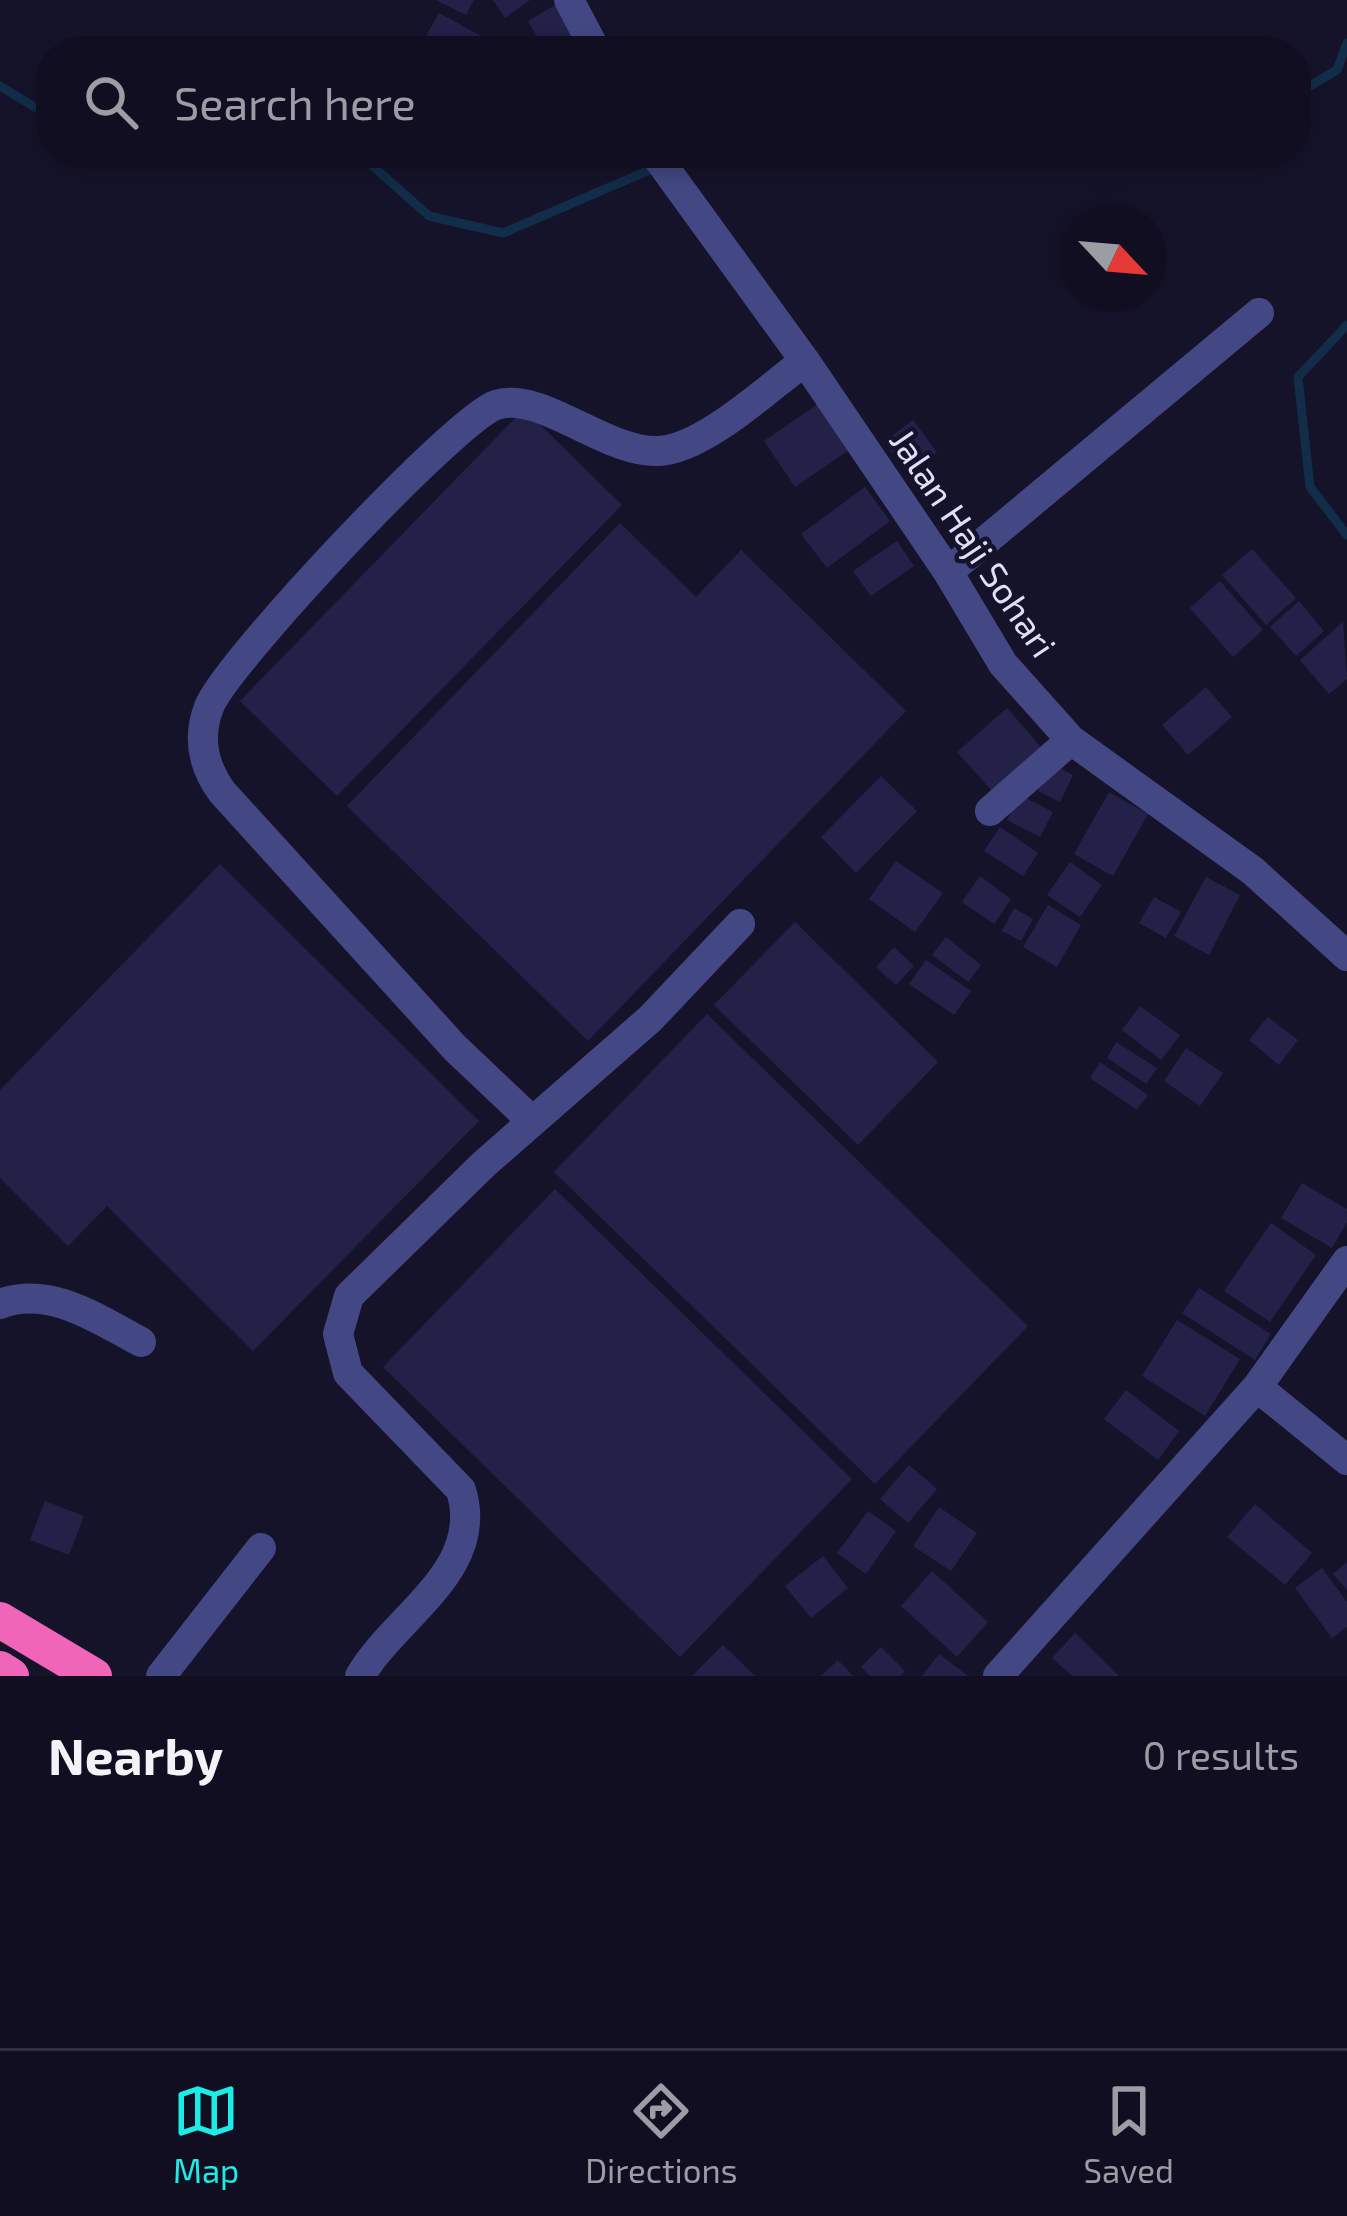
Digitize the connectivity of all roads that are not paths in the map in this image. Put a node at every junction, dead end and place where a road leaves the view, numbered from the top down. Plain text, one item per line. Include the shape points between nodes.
1 (569, 0) edge
2 (588, 36) edge
3 (663, 168) edge
4 (1258, 313) dead end
5 (805, 361) junction
6 (948, 572) junction
7 (1071, 740) junction
8 (990, 811) dead end
9 (740, 924) dead end
10 (1347, 956) edge
11 (532, 1120) junction
12 (1347, 1261) edge
13 (0, 1304) edge
14 (140, 1342) dead end
15 (1256, 1387) junction
16 (1347, 1460) edge
17 (261, 1548) dead end
18 (0, 1620) edge
19 (0, 1669) edge
20 (10, 1676) edge
21 (94, 1676) edge
22 (160, 1676) edge
23 (360, 1676) edge
24 (998, 1676) edge

1 - 2 street
3 - 5 street, Jalan Haji Sohari
4 - 6 street
5 - 6 street, Jalan Haji Sohari
5 - 11 street via 706,432 658,451 609,442 522,404 481,413 283,614 210,704 203,752 222,792 455,1048
6 - 7 street, Jalan Haji Sohari via 1003,664
7 - 8 street
7 - 10 street, Jalan Haji Sohari via 1253,872
9 - 11 street via 650,1018
11 - 23 street via 362,1278 340,1317 347,1373 461,1490 468,1511 458,1557
12 - 15 street
13 - 14 street via 59,1303
15 - 16 street
15 - 24 street
17 - 22 street
18 - 21 highway
19 - 20 highway

